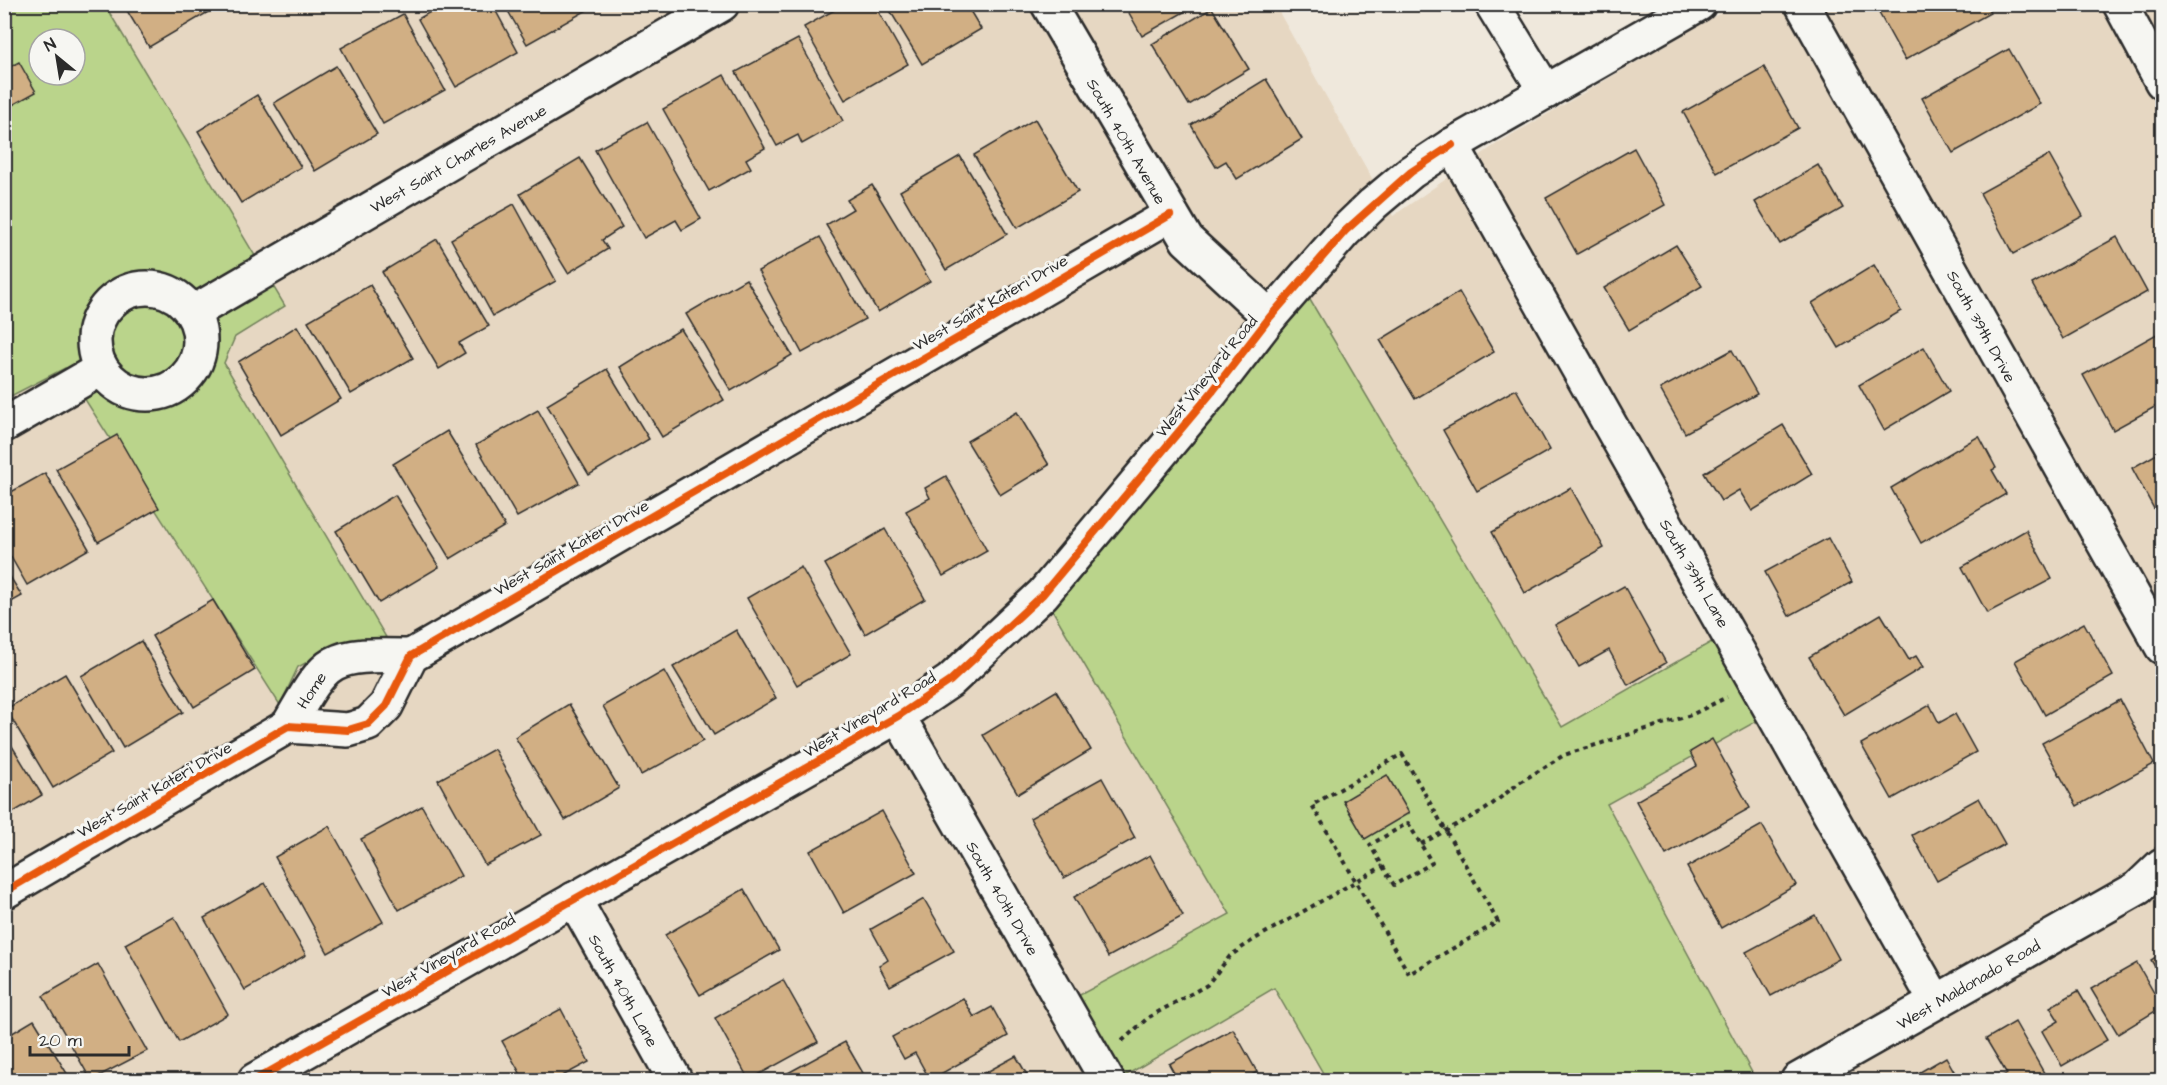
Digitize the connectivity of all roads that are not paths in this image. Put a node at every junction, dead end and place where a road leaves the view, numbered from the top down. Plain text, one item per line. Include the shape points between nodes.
1 (722, 4) edge
2 (1048, 4) edge
3 (1492, 4) edge
4 (1700, 4) edge
5 (1802, 4) edge
6 (2120, 4) edge
7 (2163, 82) edge
8 (1546, 92) junction
9 (1452, 145) junction
10 (1170, 215) junction
11 (194, 312) junction
12 (1270, 317) junction
13 (100, 369) junction
14 (4, 425) edge
15 (2163, 647) edge
16 (411, 656) junction
17 (898, 716) junction
18 (288, 726) junction
19 (2163, 865) edge
20 (2150, 886) edge
21 (4, 892) edge
22 (574, 899) junction
23 (1936, 1002) junction
24 (1100, 1068) edge
25 (255, 1080) edge
26 (675, 1080) edge
27 (1798, 1080) edge

1 - 11 street, West Saint Charles Avenue
2 - 10 street, South 40th Avenue
3 - 8 street
4 - 8 street, West Vineyard Road
5 - 15 street, South 39th Drive
6 - 7 street
8 - 9 street, West Vineyard Road
9 - 12 street, West Vineyard Road via 1373,204
9 - 23 street, South 39th Lane
10 - 12 street, South 40th Avenue via 1187,240
10 - 16 street, West Saint Kateri Drive
11 - 13 street via 174,293 146,286 119,294 100,315 95,333 93,342
11 - 13 street via 202,339 195,367 175,387 148,395 121,388
12 - 17 street, West Vineyard Road via 1043,594 950,681
13 - 14 street
16 - 18 street, Home via 357,656 327,666 315,678
16 - 18 street via 382,712 364,727 339,730
17 - 22 street, West Vineyard Road
17 - 24 street, South 40th Drive
18 - 21 street, West Saint Kateri Drive
19 - 20 street, West Maldonado Road
20 - 23 street, West Maldonado Road
22 - 25 street, West Vineyard Road
22 - 26 street, South 40th Lane
23 - 27 street, West Maldonado Road

